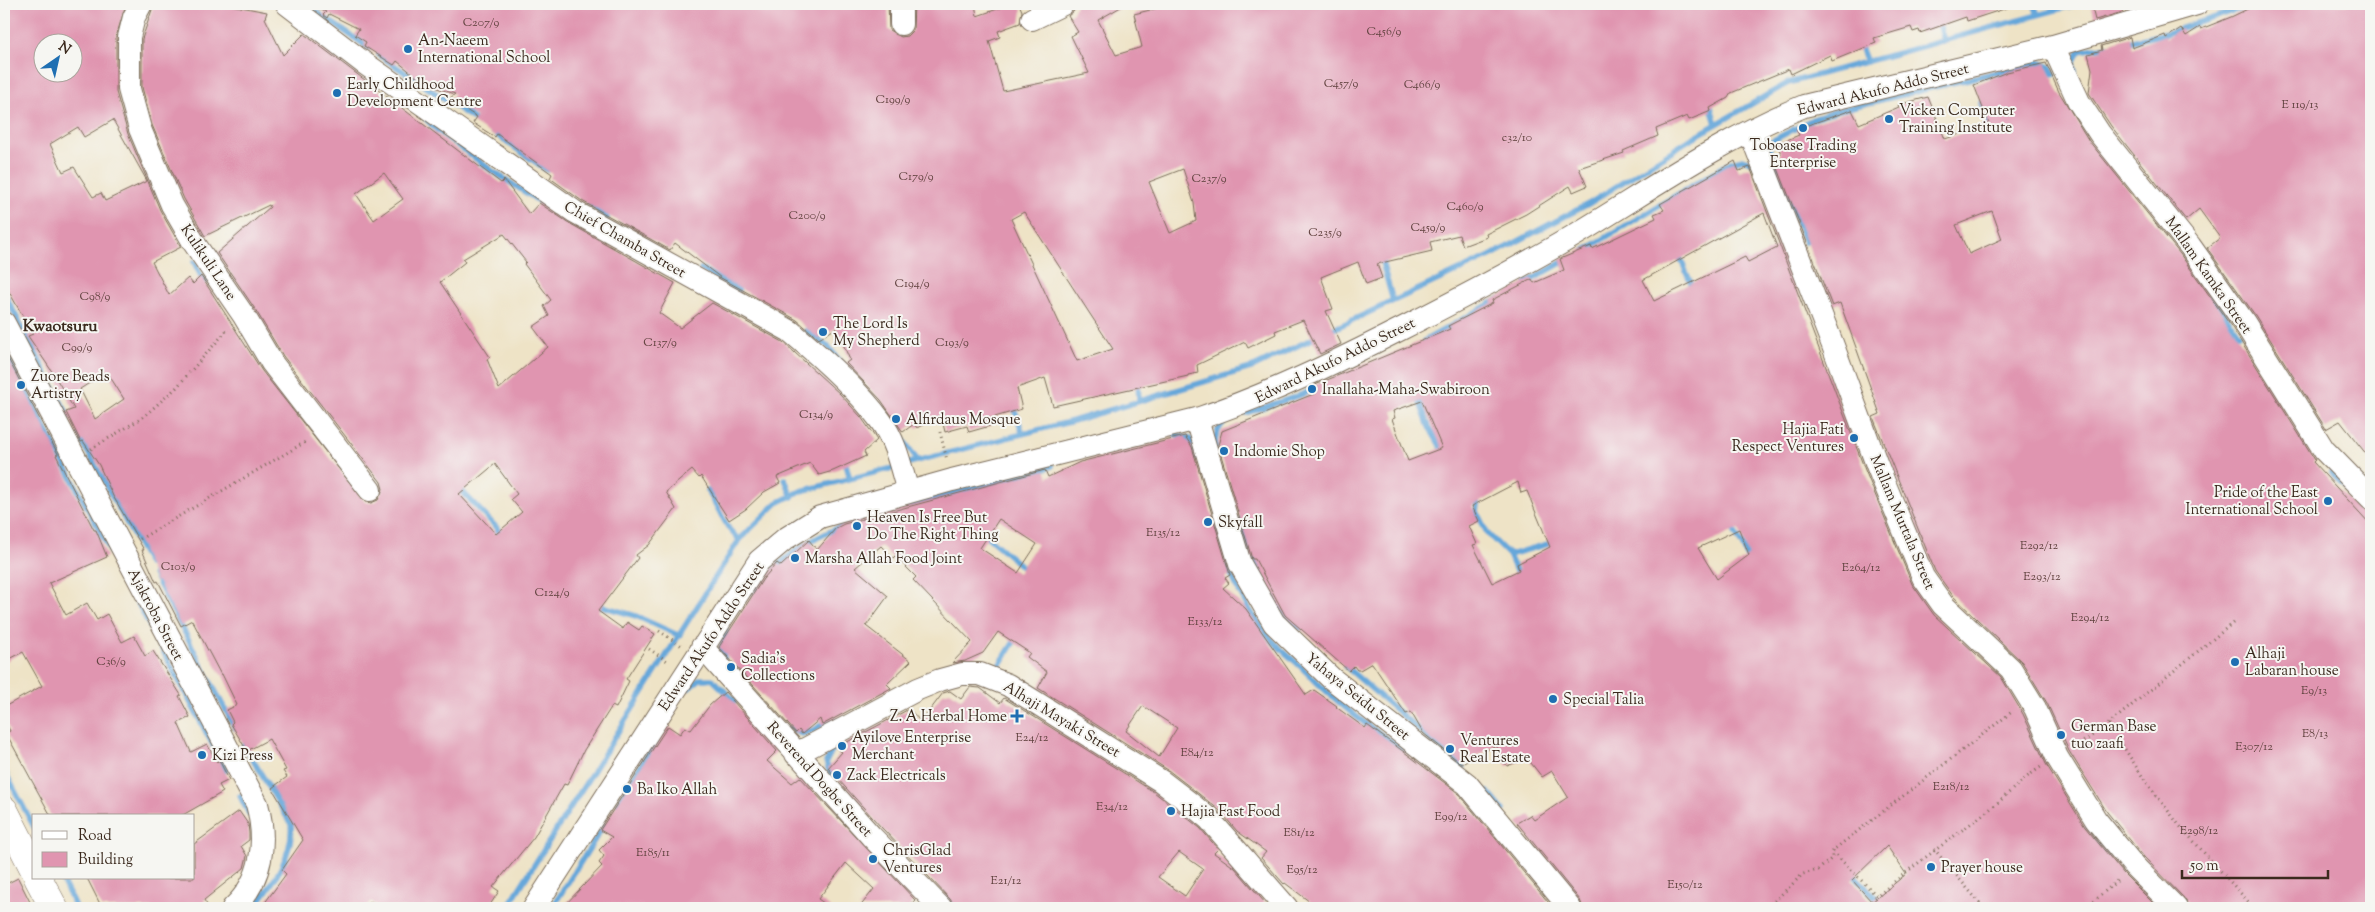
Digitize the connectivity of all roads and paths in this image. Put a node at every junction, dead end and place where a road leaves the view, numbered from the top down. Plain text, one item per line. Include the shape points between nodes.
1 (140, 4) edge
2 (287, 4) edge
3 (1063, 4) edge
4 (2197, 4) edge
5 (1032, 19) dead end
6 (2053, 46) junction
7 (1750, 132) junction
8 (244, 316) junction
9 (4, 323) edge
10 (1197, 419) junction
11 (324, 430) junction
12 (940, 432) dead end
13 (76, 458) junction
14 (948, 466) dead end
15 (905, 483) junction
16 (370, 490) dead end
17 (2371, 498) edge
18 (122, 549) junction
19 (2234, 622) dead end
20 (659, 632) dead end
21 (693, 647) junction
22 (649, 649) dead end
23 (673, 665) dead end
24 (2035, 708) junction
25 (2109, 724) junction
26 (796, 754) junction
27 (2057, 757) junction
28 (4, 810) edge
29 (1934, 849) junction
30 (1832, 852) junction
31 (32, 865) edge
32 (2134, 866) junction
33 (39, 880) edge
34 (1877, 896) junction
35 (54, 908) edge
36 (233, 908) edge
37 (534, 908) edge
38 (941, 908) edge
39 (1287, 908) edge
40 (1570, 908) edge
41 (1767, 908) edge
42 (1864, 908) edge
43 (1984, 908) edge
44 (2086, 908) edge
45 (2176, 908) edge
46 (2254, 908) edge

1 - 8 street, Kulikuli Lane via 129,37 128,59 129,89 140,129 172,205
2 - 15 street, Chief Chamba Street via 364,63 575,212 790,331 816,352 881,421 897,452
3 - 5 street
4 - 6 street, Edward Akufo Addo Street
6 - 7 street, Edward Akufo Addo Street via 1804,106
6 - 17 street, Mallam Kamka Street via 2079,102 2100,134 2190,246 2244,322 2324,450
7 - 10 street, Edward Akufo Addo Street via 1716,148 1569,239 1440,309 1313,373
7 - 24 street, Mallam Murtala Street via 1885,486 1923,576 1943,605 2011,669
8 - 11 street, Kulikuli Lane via 272,363
8 - 13 path via 224,332 176,388 142,418
9 - 13 street, Ajakroba Street
10 - 15 street, Edward Akufo Addo Street
10 - 40 street, Yahaya Seidu Street via 1240,564 1274,624 1331,678 1467,784
11 - 16 street, Kulikuli Lane
11 - 18 path
12 - 14 path
13 - 18 street, Ajakroba Street
15 - 21 street, Edward Akufo Addo Street via 820,517 785,539 759,561
18 - 36 street, Ajakroba Street via 257,804 264,845 256,874
19 - 25 path
20 - 21 path
21 - 26 street, Reverend Dogbe Street
21 - 37 street, Edward Akufo Addo Street
22 - 23 path
24 - 27 street, Mallam Murtala Street
24 - 30 path via 2016,709
25 - 27 path
25 - 46 path via 2144,779 2179,825
26 - 38 street, Reverend Dogbe Street
26 - 39 street, Alhaji Mayaki Street via 918,689 962,674 980,674 1008,685 1067,720 1176,792 1209,819
27 - 29 path via 2022,779 1986,812
27 - 32 street, Mallam Murtala Street via 2096,820
28 - 31 street
29 - 34 path
29 - 43 path
30 - 34 path
30 - 41 path via 1832,858 1818,870 1803,874
32 - 44 path
32 - 45 street, Mallam Murtala Street
33 - 35 street
34 - 42 path

